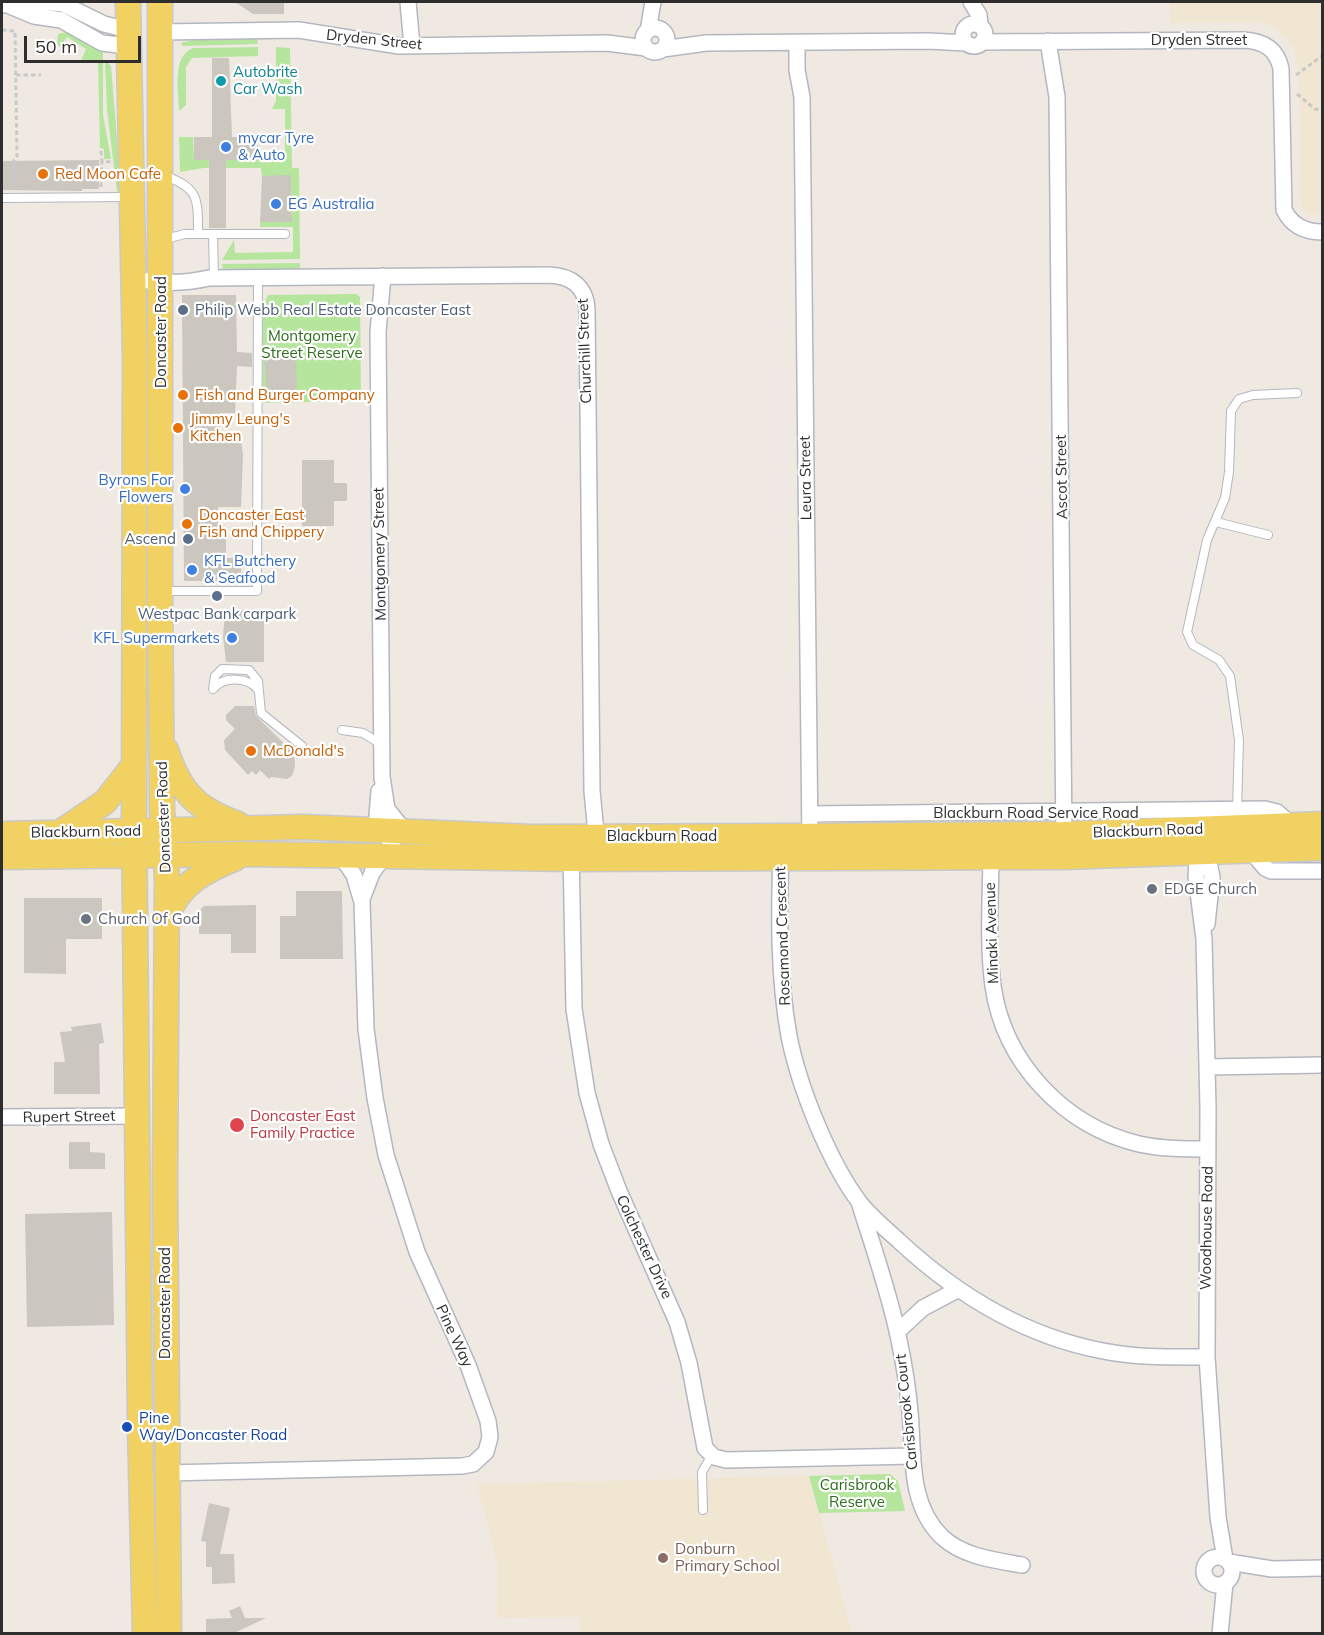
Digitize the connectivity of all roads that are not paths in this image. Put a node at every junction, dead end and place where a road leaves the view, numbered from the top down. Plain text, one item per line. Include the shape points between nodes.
1 (46, 2) edge
2 (128, 2) edge
3 (160, 2) edge
4 (406, 2) edge
5 (655, 2) edge
6 (965, 2) edge
7 (971, 2) edge
8 (4, 5) edge
9 (45, 18) junction
10 (169, 32) junction
11 (974, 32) junction
12 (655, 37) junction
13 (128, 38) junction
14 (1055, 41) junction
15 (802, 43) junction
16 (406, 46) junction
17 (161, 174) junction
18 (133, 197) junction
19 (2, 198) edge
20 (1323, 232) edge
21 (198, 234) junction
22 (213, 234) junction
23 (285, 234) dead end
24 (160, 242) junction
25 (258, 277) junction
26 (377, 277) junction
27 (161, 278) junction
28 (212, 278) junction
29 (135, 279) junction
30 (1297, 393) dead end
31 (1216, 522) junction
32 (1268, 535) dead end
33 (160, 591) junction
34 (260, 692) junction
35 (342, 730) dead end
36 (161, 733) junction
37 (381, 744) junction
38 (302, 747) dead end
39 (134, 765) junction
40 (1237, 810) junction
41 (1323, 824) edge
42 (1292, 825) junction
43 (248, 828) junction
44 (1201, 829) junction
45 (162, 830) junction
46 (394, 830) junction
47 (134, 831) junction
48 (59, 832) junction
49 (2, 834) edge
50 (1064, 834) junction
51 (810, 836) junction
52 (584, 845) junction
53 (991, 846) junction
54 (781, 847) junction
55 (1323, 848) edge
56 (1250, 850) junction
57 (1202, 852) junction
58 (247, 854) junction
59 (165, 855) junction
60 (340, 855) junction
61 (391, 855) junction
62 (135, 856) junction
63 (2, 857) edge
64 (1323, 871) edge
65 (362, 902) junction
66 (167, 916) junction
67 (1323, 1065) edge
68 (1207, 1068) junction
69 (137, 1116) junction
70 (2, 1118) edge
71 (1208, 1149) junction
72 (858, 1200) junction
73 (957, 1290) junction
74 (897, 1332) junction
75 (1207, 1357) junction
76 (712, 1455) junction
77 (913, 1456) junction
78 (167, 1473) junction
79 (703, 1510) dead end
80 (1218, 1517) junction
81 (1209, 1561) junction
82 (1227, 1561) junction
83 (1022, 1565) dead end
84 (1323, 1568) edge
85 (1272, 1569) junction
86 (1228, 1581) junction
87 (1209, 1582) junction
88 (1220, 1628) edge
89 (145, 1634) edge
90 (169, 1634) edge

1 - 8 street
1 - 9 street
1 - 13 street via 72,7
2 - 13 main road, Doncaster Road
3 - 10 main road, Doncaster Road
4 - 16 street
5 - 12 street
6 - 11 street
7 - 11 street via 979,15
8 - 9 street
9 - 13 street via 61,20 102,44
10 - 13 main road
10 - 16 street, Dryden Street via 299,30
10 - 17 main road, Doncaster Road
11 - 14 street, Dryden Street
11 - 15 street, Dryden Street via 928,41
12 - 15 street, Dryden Street via 706,43
12 - 16 street, Dryden Street via 607,43
13 - 18 main road, Doncaster Road
14 - 20 street, Dryden Street via 1243,40 1265,44 1277,57 1281,69 1284,210 1301,228
14 - 50 street, Ascot Street
15 - 51 street, Leura Street via 797,70 802,97
17 - 21 lane via 184,182 196,199
17 - 24 main road, Doncaster Road
18 - 19 lane
18 - 29 main road, Doncaster Road
21 - 22 lane
21 - 24 lane via 175,235
22 - 23 lane
22 - 28 lane
24 - 27 main road, Doncaster Road
25 - 26 street, Churchill Street
25 - 28 street, Churchill Street
25 - 33 lane via 257,591
26 - 37 street, Montgomery Street
26 - 52 street, Churchill Street via 559,275 574,281 584,293 592,791
27 - 28 street, Churchill Street via 189,283
27 - 29 street, Churchill Street
27 - 33 main road, Doncaster Road
29 - 39 main road, Doncaster Road
30 - 31 lane via 1253,395 1239,399 1231,411 1229,472
31 - 32 lane
31 - 40 lane via 1207,540 1187,632 1193,645 1219,660 1230,676 1239,740
33 - 36 main road, Doncaster Road
34 - 34 lane via 248,682 233,680 219,682 213,689 215,676 222,669 249,670
34 - 38 lane via 261,713
35 - 37 lane via 363,733
36 - 43 main road via 172,768 187,793 219,817
36 - 45 main road, Doncaster Road
37 - 46 street, Montgomery Street via 377,816
39 - 47 main road, Doncaster Road
39 - 48 main road via 105,802
40 - 42 street, Blackburn Road Service Road via 1277,812
40 - 50 street, Blackburn Road Service Road
41 - 42 main road, Blackburn Road
42 - 44 main road, Blackburn Road
43 - 45 main road, Blackburn Road
43 - 46 main road, Blackburn Road
44 - 50 main road, Blackburn Road
44 - 57 street, Woodhouse Road
45 - 47 main road, Blackburn Road
45 - 59 main road, Doncaster Road
46 - 52 main road, Blackburn Road
46 - 61 street, Montgomery Street
47 - 48 main road, Blackburn Road
47 - 62 main road, Doncaster Road
48 - 49 main road, Blackburn Road
50 - 51 street, Blackburn Road Service Road
50 - 53 main road, Blackburn Road
50 - 57 main road, Blackburn Road
51 - 53 main road, Blackburn Road
51 - 54 main road, Blackburn Road
52 - 54 main road, Blackburn Road
52 - 61 main road, Blackburn Road
52 - 76 street, Colchester Drive via 574,1009 587,1093 619,1191 677,1322 693,1378 702,1441
53 - 71 street, Minaki Avenue via 993,988 1006,1034 1035,1081 1065,1109 1104,1132 1155,1147
54 - 72 street, Rosamond Crescent via 782,970 790,1038 809,1102
55 - 56 main road, Blackburn Road
56 - 57 main road, Blackburn Road
56 - 64 street via 1271,871
57 - 68 street, Woodhouse Road via 1212,880 1204,939
58 - 59 main road, Blackburn Road
58 - 60 main road, Blackburn Road
58 - 66 main road via 193,880 173,900
59 - 62 main road, Blackburn Road
59 - 66 main road, Doncaster Road
60 - 61 main road, Blackburn Road
60 - 65 street, Pine Way via 354,876
61 - 65 street, Pine Way via 370,875
62 - 63 main road, Blackburn Road
62 - 69 main road, Doncaster Road
65 - 78 street, Pine Way via 366,1029 386,1155 417,1252 480,1393 490,1433 489,1447 478,1461 462,1466
66 - 78 main road, Doncaster Road
67 - 68 street
68 - 71 street, Woodhouse Road
69 - 70 street, Rupert Street
69 - 89 main road, Doncaster Road
71 - 75 street, Woodhouse Road
72 - 73 street, Rosamond Crescent via 921,1262
72 - 74 street, Carisbrook Court
73 - 74 street via 923,1308
73 - 75 street, Rosamond Crescent via 1021,1324 1084,1346 1131,1355
74 - 77 street, Carisbrook Court via 909,1401
75 - 80 street, Woodhouse Road
76 - 77 street via 726,1460
76 - 79 lane via 702,1472
77 - 83 street, Carisbrook Court via 919,1500 941,1536 968,1553
78 - 90 main road, Doncaster Road
80 - 81 street, Woodhouse Road
80 - 82 street, Woodhouse Road
81 - 82 street via 1217,1557
81 - 87 street via 1205,1572
82 - 85 street
82 - 86 street via 1232,1568
84 - 85 street
85 - 86 street
86 - 87 street via 1217,1585
86 - 88 street
87 - 88 street

